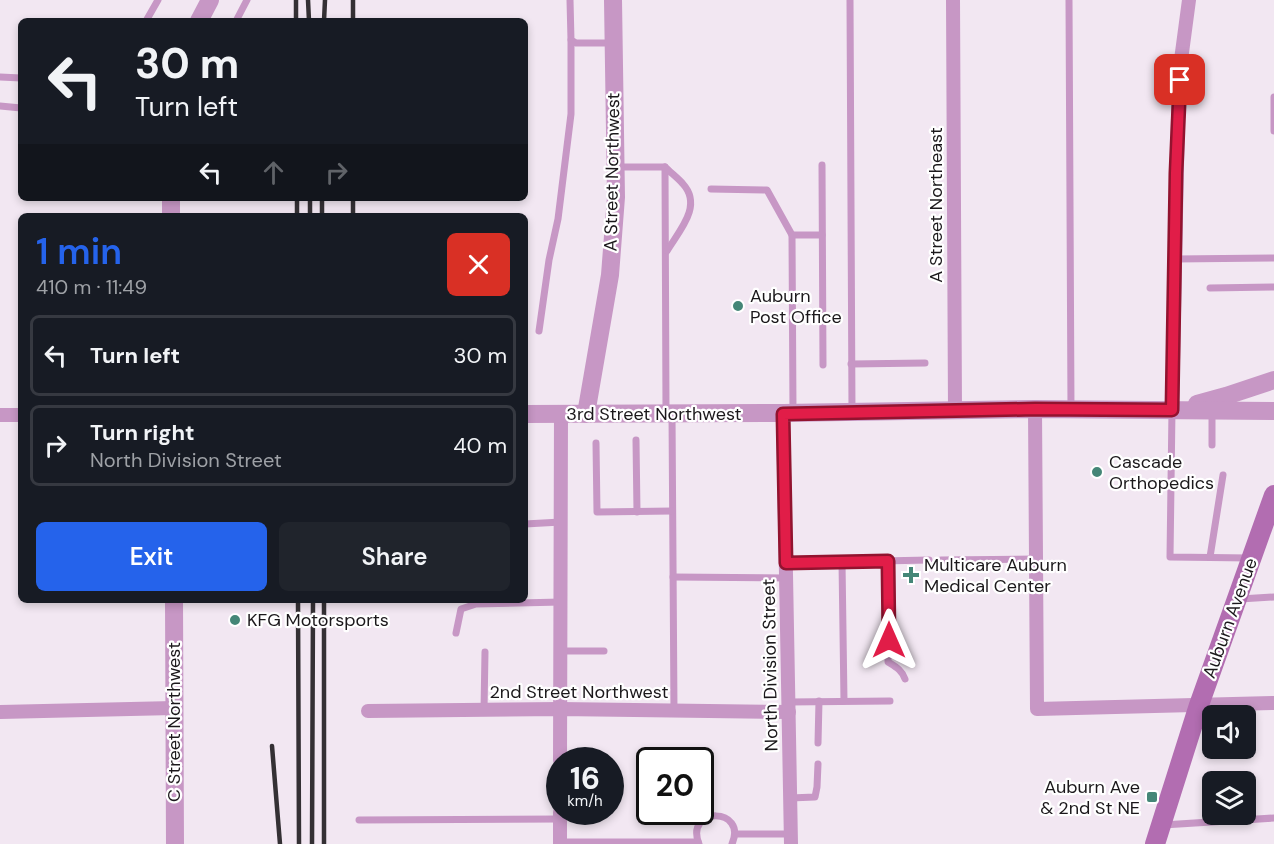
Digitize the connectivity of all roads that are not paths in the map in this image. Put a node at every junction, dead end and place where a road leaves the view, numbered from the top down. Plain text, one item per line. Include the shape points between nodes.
1 (158, 0) edge
2 (210, 0) edge
3 (247, 0) edge
4 (570, 0) edge
5 (613, 0) edge
6 (850, 0) edge
7 (953, 0) edge
8 (1069, 0) edge
9 (1189, 0) edge
10 (148, 18) edge
11 (201, 18) edge
12 (238, 18) edge
13 (571, 40) junction
14 (613, 43) junction
15 (0, 77) edge
16 (18, 78) edge
17 (1274, 97) edge
18 (0, 106) edge
19 (18, 108) edge
20 (1274, 131) edge
21 (822, 165) dead end
22 (615, 167) junction
23 (665, 167) junction
24 (711, 189) dead end
25 (792, 235) junction
26 (822, 235) junction
27 (666, 253) junction
28 (1274, 258) edge
29 (1175, 259) junction
30 (1274, 287) edge
31 (1210, 288) dead end
32 (539, 331) dead end
33 (925, 363) dead end
34 (851, 364) junction
35 (823, 365) dead end
36 (1274, 380) edge
37 (1035, 409) junction
38 (1071, 409) junction
39 (956, 410) junction
40 (1172, 410) junction
41 (1212, 410) junction
42 (1274, 411) edge
43 (852, 412) junction
44 (788, 413) junction
45 (528, 414) edge
46 (561, 414) junction
47 (586, 414) junction
48 (669, 414) junction
49 (0, 415) edge
50 (18, 415) edge
51 (636, 440) dead end
52 (596, 443) dead end
53 (1212, 445) dead end
54 (1223, 475) dead end
55 (1274, 495) edge
56 (637, 512) junction
57 (672, 512) junction
58 (561, 522) junction
59 (528, 524) edge
60 (1210, 557) junction
61 (1252, 558) junction
62 (1036, 559) junction
63 (888, 561) junction
64 (929, 561) dead end
65 (941, 561) dead end
66 (842, 562) junction
67 (786, 563) junction
68 (673, 577) junction
69 (786, 578) junction
70 (1274, 597) edge
71 (1237, 599) junction
72 (561, 602) junction
73 (174, 603) edge
74 (518, 603) edge
75 (528, 603) edge
76 (456, 633) dead end
77 (560, 651) junction
78 (604, 651) dead end
79 (485, 652) dead end
80 (904, 679) dead end
81 (819, 701) junction
82 (844, 701) junction
83 (890, 701) dead end
84 (1274, 703) edge
85 (1199, 705) junction
86 (789, 707) junction
87 (174, 708) junction
88 (484, 710) junction
89 (560, 710) junction
90 (369, 711) dead end
91 (674, 711) junction
92 (0, 712) edge
93 (818, 743) dead end
94 (560, 747) edge
95 (818, 764) dead end
96 (790, 798) junction
97 (546, 815) edge
98 (1274, 818) edge
99 (359, 820) dead end
100 (560, 825) edge
101 (1161, 825) junction
102 (735, 834) junction
103 (790, 839) edge
104 (560, 843) edge
105 (699, 843) edge
106 (175, 844) edge
107 (732, 844) edge
108 (1155, 844) edge

1 - 10 lane
2 - 11 street
3 - 12 lane
4 - 13 lane
5 - 14 street, A Street Northwest
6 - 34 lane
7 - 39 street, A Street Northeast
8 - 38 lane
9 - 29 street via 1181,60
13 - 14 lane
13 - 32 lane via 571,114
14 - 22 street, A Street Northwest
15 - 16 lane
17 - 20 lane
18 - 19 lane
21 - 26 lane
22 - 23 lane
22 - 47 street, A Street Northwest via 610,275
23 - 27 lane
23 - 27 lane via 684,185 691,205 690,214
24 - 25 lane via 767,190
25 - 26 lane
25 - 44 lane
26 - 35 lane
27 - 48 lane
28 - 29 lane
29 - 40 street
30 - 31 lane
33 - 34 lane
34 - 43 lane
36 - 40 street
37 - 38 street, 3rd Street Northwest
37 - 39 street, 3rd Street Northwest
37 - 62 street
38 - 40 street, 3rd Street Northwest
39 - 43 street, 3rd Street Northwest
40 - 41 street
40 - 60 lane via 1170,556
41 - 42 street
41 - 53 lane
43 - 44 street, 3rd Street Northwest
44 - 48 street, 3rd Street Northwest
44 - 67 street, North Division Street
45 - 46 street, 3rd Street Northwest
46 - 47 street, 3rd Street Northwest
46 - 58 street
47 - 48 street, 3rd Street Northwest
48 - 57 lane
49 - 50 street
51 - 56 lane
52 - 56 lane via 597,512
54 - 60 lane
55 - 61 main road, Auburn Avenue
56 - 57 lane
57 - 68 lane
58 - 59 lane
58 - 72 street
60 - 61 lane
61 - 71 main road, Auburn Avenue
62 - 65 lane
62 - 85 street via 1037,710
63 - 64 lane
63 - 66 lane
63 - 80 lane via 888,662 903,673
66 - 67 lane
66 - 82 lane
67 - 69 street, North Division Street
68 - 69 lane
68 - 91 lane
69 - 86 street, North Division Street
70 - 71 lane
71 - 85 main road, Auburn Avenue
72 - 75 lane
72 - 77 street
73 - 87 street, C Street Northwest
74 - 76 lane via 476,604 461,609
77 - 78 lane
77 - 89 street
79 - 88 lane
81 - 82 lane
81 - 86 lane
81 - 93 lane
82 - 83 lane
84 - 85 street
85 - 101 main road, Auburn Avenue
86 - 91 street, 2nd Street Northwest
86 - 96 street, North Division Street
87 - 92 street
87 - 106 street, C Street Northwest
88 - 89 street, 2nd Street Northwest
88 - 90 street, 2nd Street Northwest
89 - 91 street, 2nd Street Northwest
89 - 94 street
95 - 96 lane via 814,797
96 - 103 street, North Division Street
97 - 99 lane
98 - 101 lane
100 - 104 street
101 - 108 main road, Auburn Avenue
102 - 103 lane
102 - 105 lane via 727,818 712,815 700,823
102 - 107 lane
104 - 105 lane

